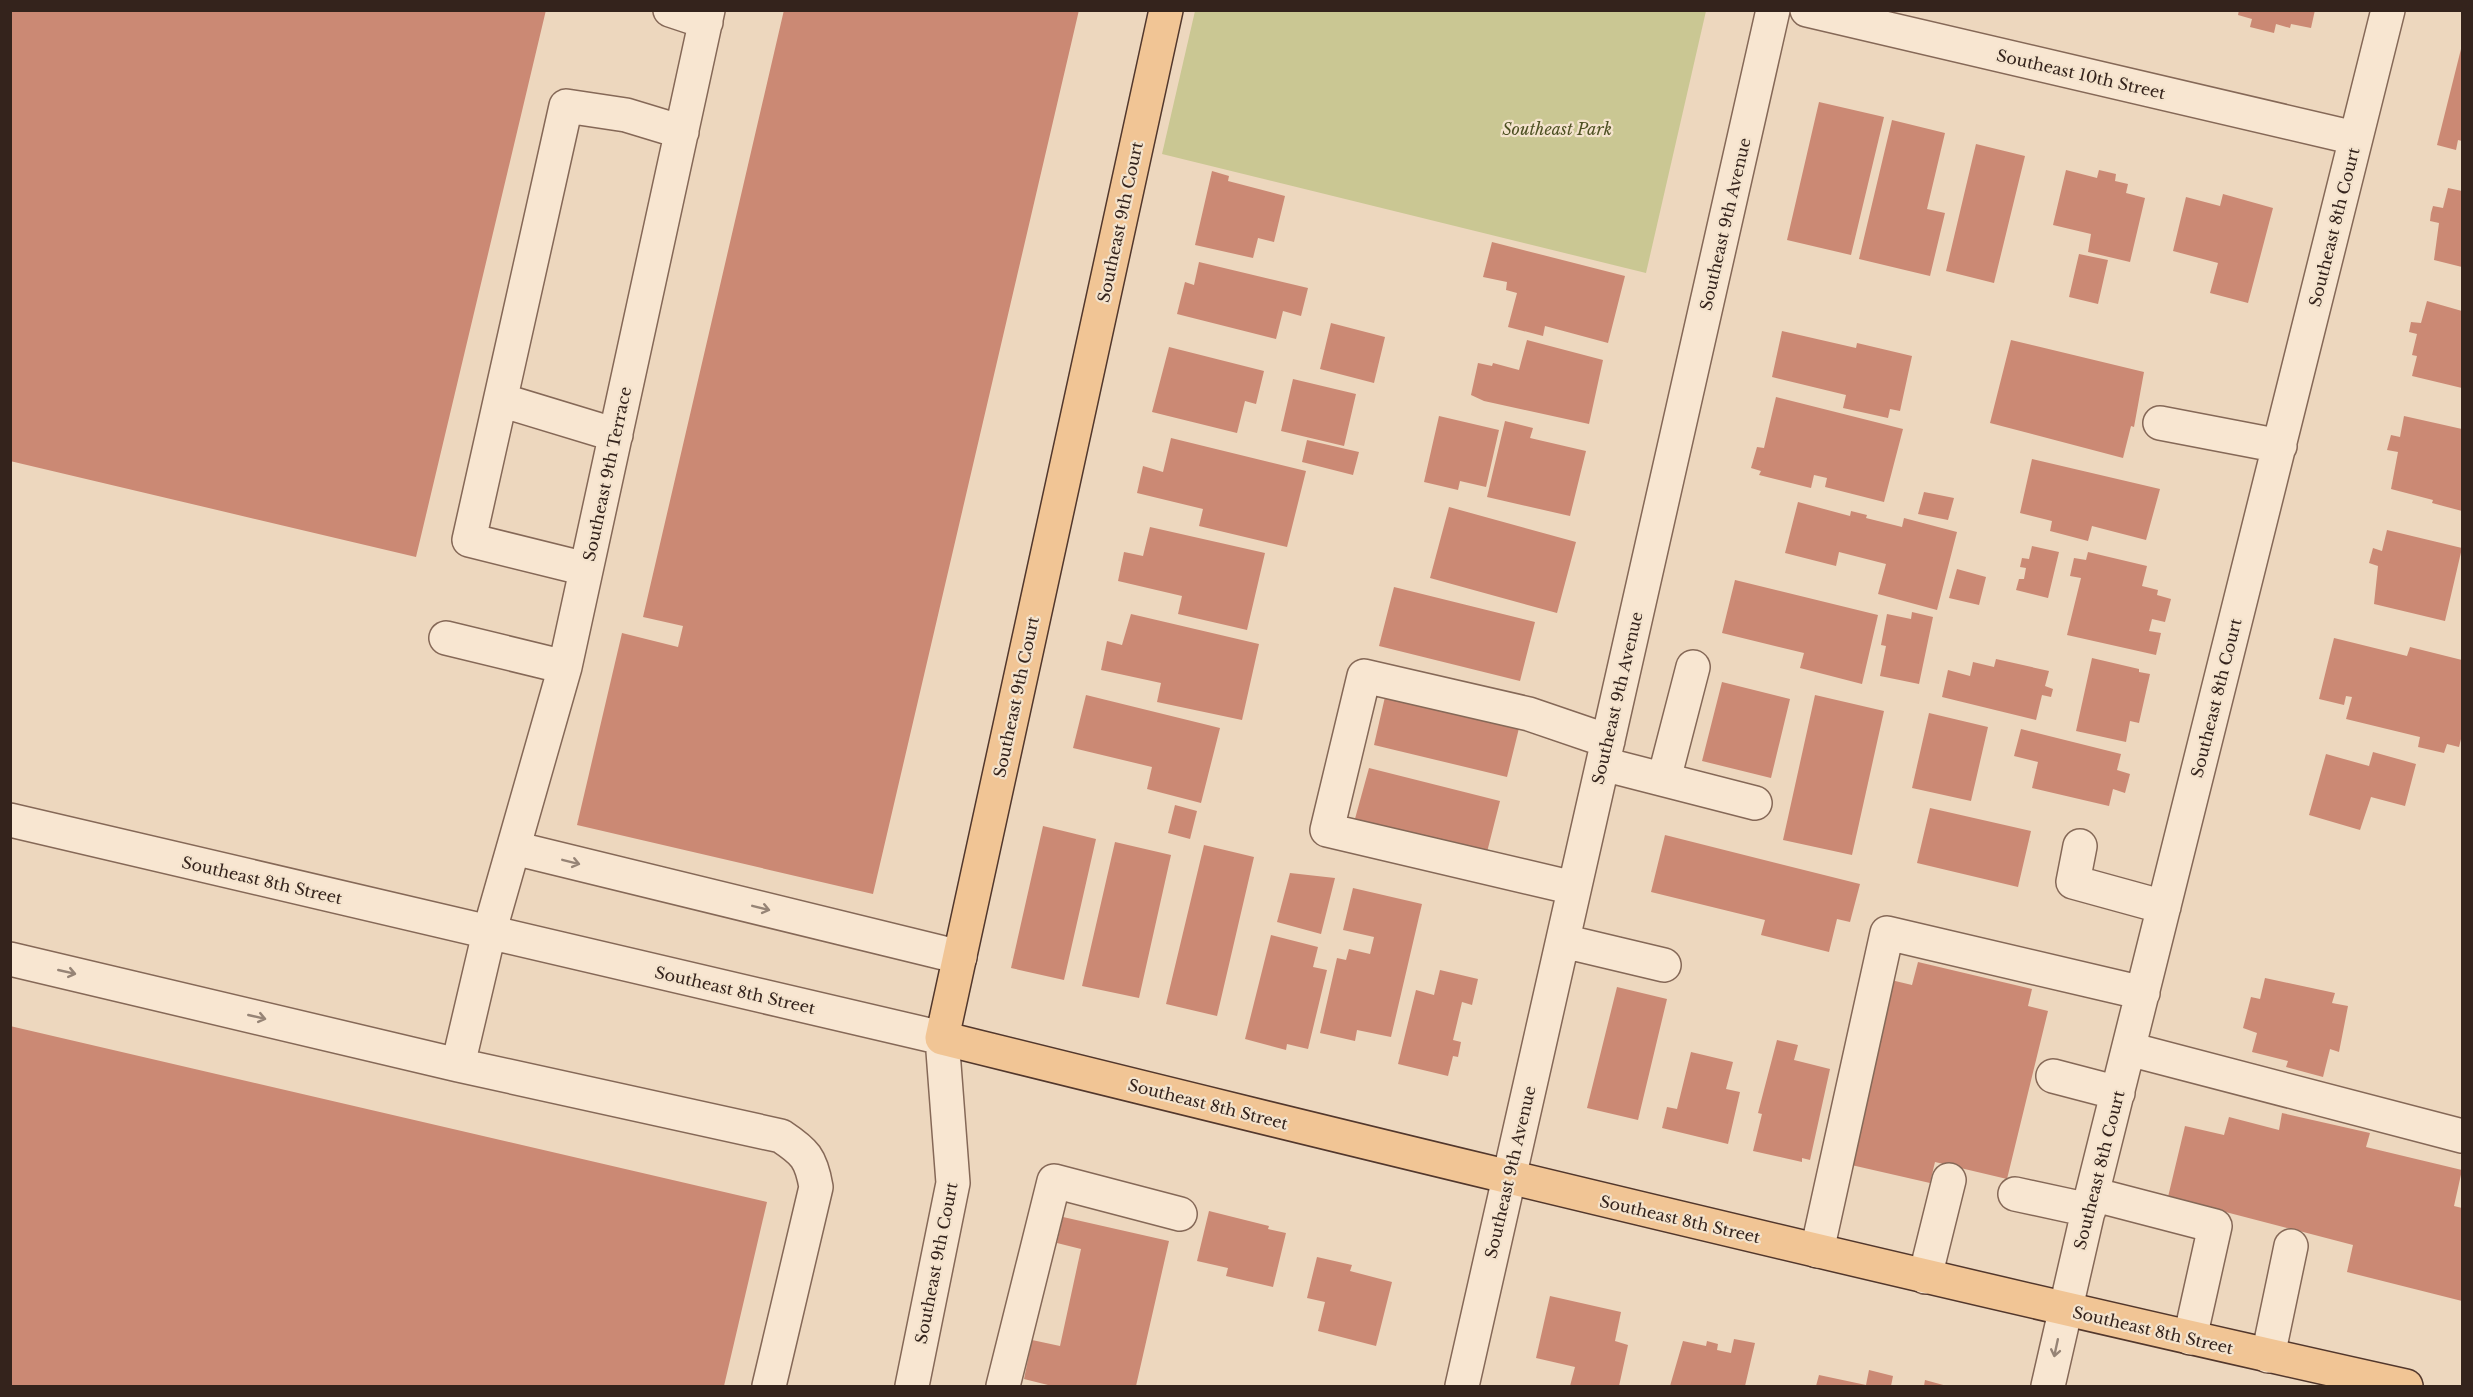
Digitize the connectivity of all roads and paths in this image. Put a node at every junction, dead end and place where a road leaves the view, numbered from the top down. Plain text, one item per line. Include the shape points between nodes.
1 (670, 10) edge
2 (1166, 10) edge
3 (1773, 10) edge
4 (1807, 10) edge
5 (2388, 10) edge
6 (707, 16) edge
7 (682, 132) junction
8 (2355, 138) junction
9 (501, 400) junction
10 (2160, 423) dead end
11 (616, 435) junction
12 (2280, 447) junction
13 (586, 569) junction
14 (446, 638) dead end
15 (565, 667) junction
16 (1693, 667) dead end
17 (1605, 752) junction
18 (1664, 779) junction
19 (1755, 803) dead end
20 (10, 820) edge
21 (2080, 846) dead end
22 (514, 848) junction
23 (1574, 888) junction
24 (2164, 907) junction
25 (489, 933) junction
26 (1563, 941) junction
27 (960, 957) junction
28 (10, 958) edge
29 (1664, 964) dead end
30 (2143, 993) junction
31 (942, 1038) junction
32 (2129, 1049) junction
33 (458, 1065) junction
34 (2053, 1076) dead end
35 (2118, 1094) junction
36 (2463, 1136) edge
37 (1509, 1178) junction
38 (1949, 1180) dead end
39 (2015, 1194) dead end
40 (2091, 1202) junction
41 (1180, 1214) dead end
42 (2291, 1246) dead end
43 (1817, 1251) junction
44 (1925, 1277) junction
45 (2064, 1310) junction
46 (2190, 1338) junction
47 (2268, 1356) junction
48 (770, 1386) edge
49 (912, 1386) edge
50 (1004, 1386) edge
51 (1462, 1386) edge
52 (2048, 1386) edge
53 (2406, 1386) edge

1 - 6 street
2 - 27 main road, Southeast 9th Court
3 - 17 street, Southeast 9th Avenue
4 - 8 street, Southeast 10th Street
5 - 8 street, Southeast 8th Court
6 - 7 street, Southeast 9th Terrace
7 - 9 street via 626,115 566,106
7 - 11 street, Southeast 9th Terrace
8 - 12 street, Southeast 8th Court
9 - 11 street
9 - 13 street via 470,540
10 - 12 street
11 - 13 street, Southeast 9th Terrace
12 - 24 street, Southeast 8th Court
13 - 15 street, Southeast 9th Terrace
14 - 15 street
15 - 22 street, Southeast 9th Terrace
16 - 18 street
17 - 18 street
17 - 23 street, Southeast 9th Avenue
17 - 23 street via 1528,714 1364,675 1327,830
18 - 19 street
20 - 25 street, Southeast 8th Street
21 - 24 street via 2073,882
22 - 25 street, Southeast 9th Terrace
22 -> 27 street
23 - 26 street, Southeast 9th Avenue
24 - 30 street, Southeast 8th Court
25 - 31 street, Southeast 8th Street
25 - 33 street, Southeast 9th Terrace
26 - 29 street
26 - 37 street, Southeast 9th Avenue
27 - 31 main road, Southeast 9th Court
28 -> 33 street
30 - 32 street, Southeast 8th Court
30 - 43 street via 1887,933
31 - 37 main road, Southeast 8th Street
31 - 49 street, Southeast 9th Court via 953,1183
32 - 35 street, Southeast 8th Court
32 - 36 street
33 - 48 street via 781,1136 802,1150 812,1166 816,1187
34 - 35 street
35 - 40 street, Southeast 8th Court
37 - 43 main road, Southeast 8th Street
37 - 51 street, Southeast 9th Avenue
38 - 44 street
39 - 40 street
40 - 45 street, Southeast 8th Court
40 - 46 street via 2215,1226
41 - 50 street via 1054,1181
42 - 47 street
43 - 44 main road, Southeast 8th Street
44 - 45 main road, Southeast 8th Street
45 - 46 main road, Southeast 8th Street
45 -> 52 street, Southeast 8th Court
46 - 47 main road, Southeast 8th Street
47 - 53 main road, Southeast 8th Street

